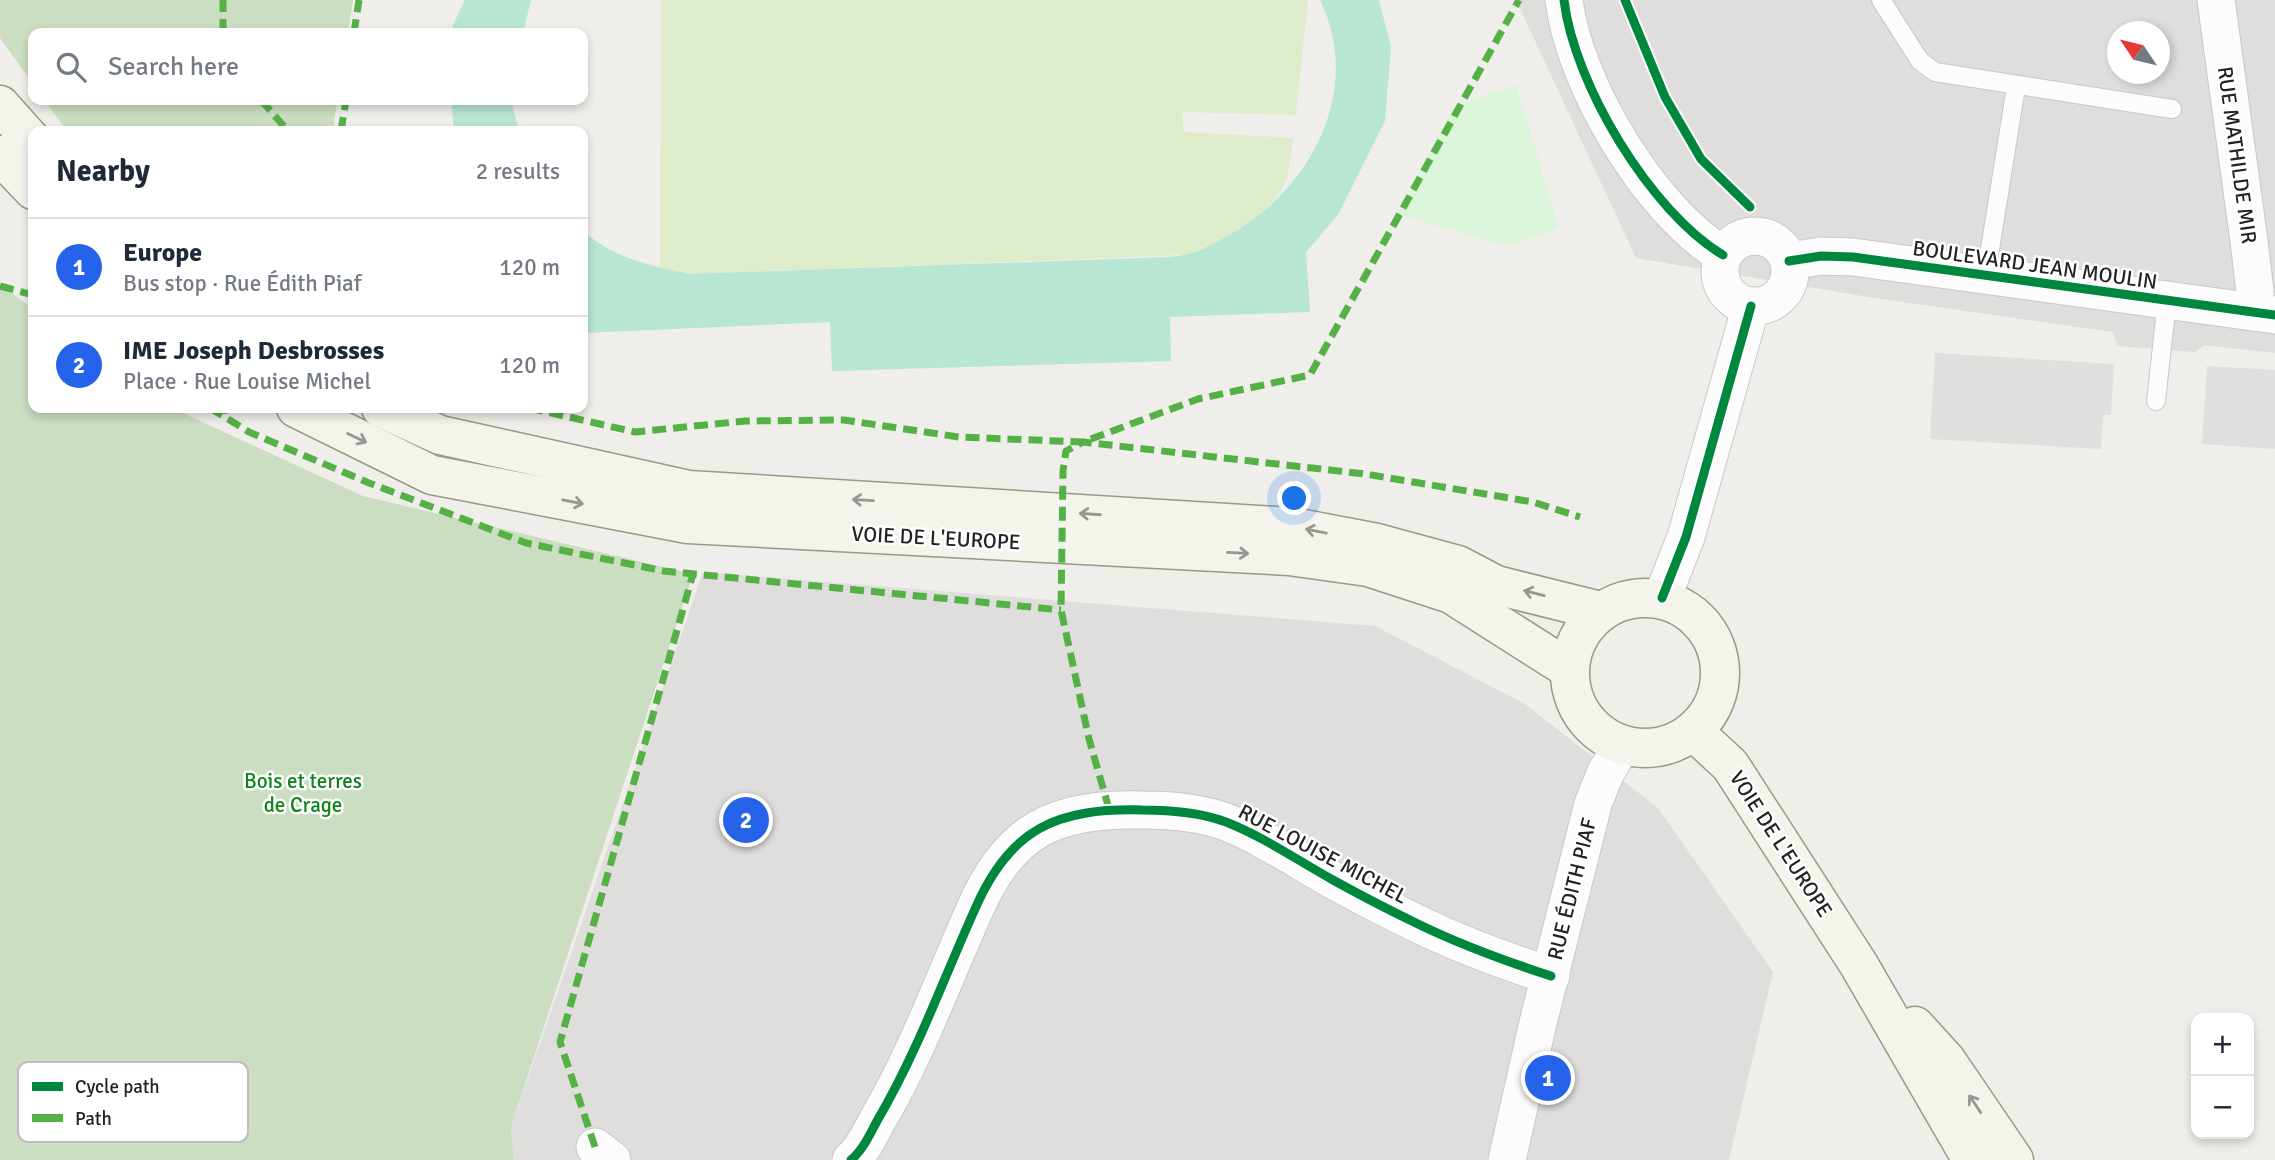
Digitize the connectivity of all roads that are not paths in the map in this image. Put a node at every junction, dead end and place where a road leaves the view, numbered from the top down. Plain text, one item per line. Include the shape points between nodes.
1 (1564, 0) edge
2 (1881, 0) edge
3 (2216, 0) edge
4 (2016, 86) junction
5 (0, 105) edge
6 (2172, 109) dead end
7 (28, 136) edge
8 (0, 155) edge
9 (28, 185) edge
10 (1723, 255) junction
11 (1789, 261) junction
12 (1986, 274) junction
13 (2166, 301) junction
14 (1751, 306) junction
15 (2264, 313) edge
16 (2156, 401) dead end
17 (306, 413) edge
18 (392, 413) edge
19 (1662, 598) junction
20 (1600, 611) junction
21 (1569, 669) junction
22 (1693, 731) junction
23 (1622, 745) junction
24 (1859, 965) junction
25 (1551, 976) junction
26 (851, 1160) edge
27 (1507, 1160) edge
28 (1972, 1160) edge
29 (2014, 1160) edge

1 - 10 street via 1568,30 1594,94 1626,152 1691,232
2 - 4 lane via 1920,61 1935,72
3 - 15 street, RUE MATHILDE MIR via 2255,292
4 - 6 lane
4 - 12 lane
5 - 7 main road
8 - 9 main road
10 - 11 street via 1734,242 1755,235 1776,242
10 - 14 street via 1723,285 1739,303
11 - 12 street, BOULEVARD JEAN MOULIN via 1853,257
11 - 14 street via 1791,273 1782,294
12 - 13 street, BOULEVARD JEAN MOULIN
13 - 15 street, BOULEVARD JEAN MOULIN
13 - 16 lane
14 - 19 street via 1686,537
17 -> 21 main road, VOIE DE L'EUROPE via 432,475 688,524 1289,556 1367,567 1451,594
20 -> 18 main road, VOIE DE L'EUROPE via 1496,584 1447,562 1293,527 689,489 440,435
19 - 20 main road via 1640,596
19 - 22 main road via 1687,609 1708,629 1719,655 1721,683 1712,710
20 - 21 main road via 1578,637
21 - 23 main road via 1571,689 1589,724
22 - 23 main road via 1671,744 1647,748
22 - 24 main road, VOIE DE L'EUROPE via 1730,765
23 - 25 street, RUE ÉDITH PIAF via 1593,804
24 - 28 main road
29 -> 24 main road via 1946,1060
25 - 26 street, RUE LOUISE MICHEL via 1418,925 1263,838 1223,821 1177,810 1077,813 1018,841 986,881 936,1004 889,1100
25 - 27 street, RUE ÉDITH PIAF

